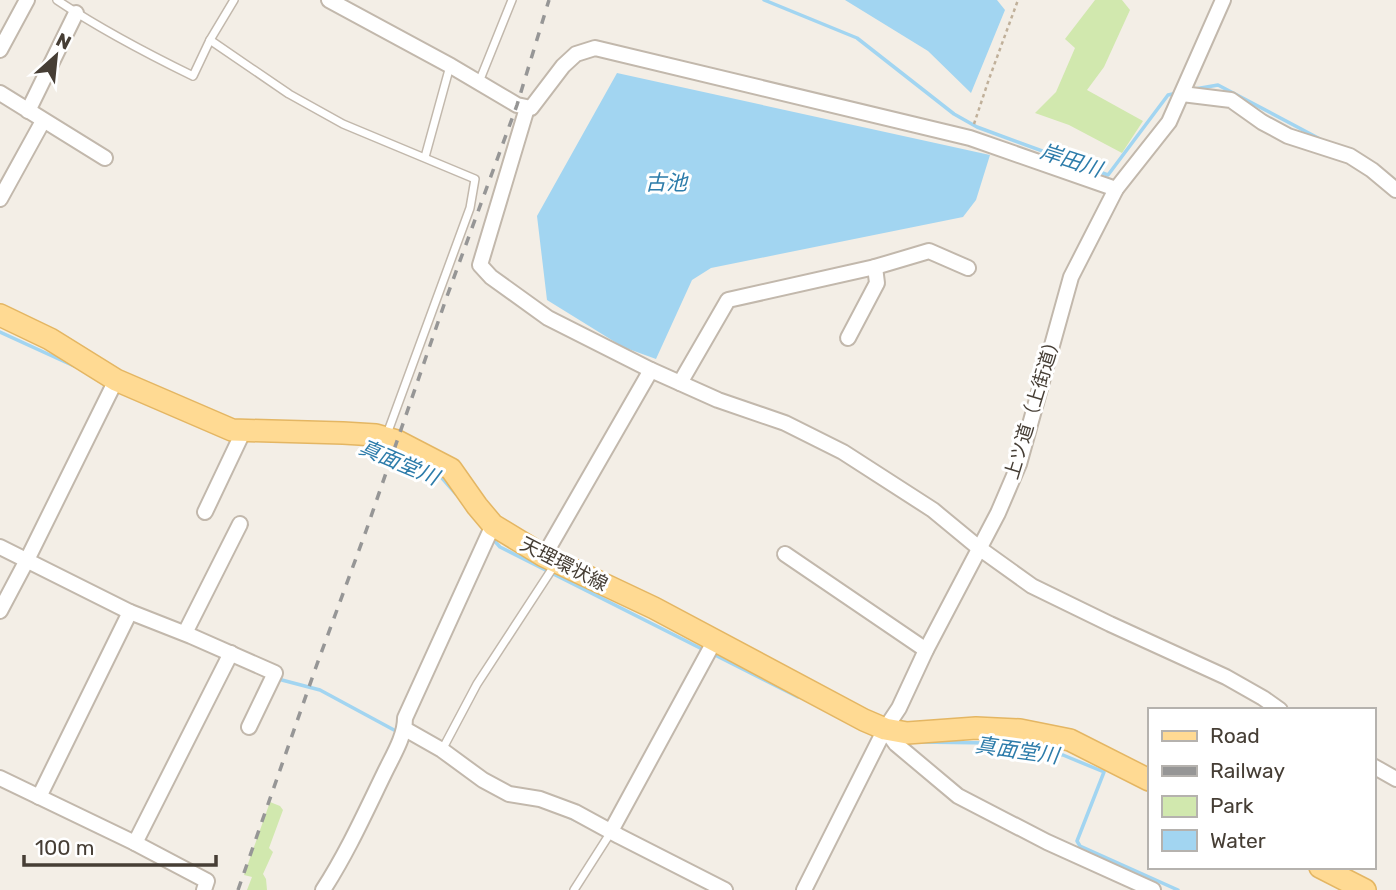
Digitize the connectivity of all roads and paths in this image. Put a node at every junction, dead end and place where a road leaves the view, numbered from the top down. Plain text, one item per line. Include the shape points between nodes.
1 (27, 0) edge
2 (57, 0) edge
3 (234, 0) edge
4 (329, 0) edge
5 (512, 0) edge
6 (1018, 0) edge
7 (1223, 0) edge
8 (76, 13) junction
9 (210, 40) junction
10 (0, 50) edge
11 (451, 66) junction
12 (479, 82) junction
13 (0, 93) edge
14 (1182, 94) junction
15 (527, 108) junction
16 (27, 111) junction
17 (43, 121) junction
18 (970, 138) junction
19 (425, 157) junction
20 (105, 158) dead end
21 (1116, 189) junction
22 (1396, 190) edge
23 (0, 199) edge
24 (875, 267) junction
25 (968, 268) dead end
26 (0, 315) edge
27 (848, 338) dead end
28 (651, 370) junction
29 (116, 380) junction
30 (680, 383) junction
31 (244, 430) junction
32 (386, 438) junction
33 (205, 512) dead end
34 (240, 524) dead end
35 (493, 525) junction
36 (0, 547) edge
37 (979, 548) junction
38 (785, 554) dead end
39 (27, 559) junction
40 (550, 559) junction
41 (0, 611) edge
42 (130, 612) junction
43 (185, 634) junction
44 (715, 640) junction
45 (926, 650) junction
46 (231, 653) junction
47 (1277, 708) edge
48 (249, 727) dead end
49 (405, 729) junction
50 (885, 729) junction
51 (442, 750) junction
52 (1375, 767) edge
53 (0, 778) edge
54 (1148, 779) edge
55 (1396, 779) edge
56 (38, 797) junction
57 (611, 831) junction
58 (135, 843) junction
59 (1324, 869) edge
60 (204, 890) edge
61 (323, 890) edge
62 (574, 890) edge
63 (725, 890) edge
64 (804, 890) edge
65 (1153, 890) edge
66 (1365, 890) edge

1 - 10 street
2 - 8 lane
3 - 9 lane
4 - 11 street
5 - 12 lane
6 - 18 path
7 - 14 street, 上ツ道（上街道）
8 - 9 lane via 192,76
8 - 16 street
9 - 19 lane via 343,124
11 - 12 street
11 - 19 lane
12 - 15 street
13 - 16 street
14 - 21 street, 上ツ道（上街道） via 1169,122
14 - 22 street via 1231,100 1288,136 1350,156
15 - 18 street via 576,54 595,48
15 - 28 street via 480,265 548,318
16 - 17 street
17 - 20 street
17 - 23 street
18 - 21 street
19 - 32 lane via 475,179 470,208
21 - 37 street, 上ツ道（上街道） via 1071,277 1019,464
24 - 25 street via 929,251
24 - 27 street via 877,283
24 - 30 street via 729,300
26 - 29 main road, 天理環状線 via 50,339
28 - 30 street
28 - 40 street
29 - 31 main road, 天理環状線 via 232,430
29 - 39 street
30 - 37 street via 785,423 843,452 933,510
31 - 32 main road, 天理環状線
31 - 33 street
32 - 35 main road, 天理環状線 via 451,469
34 - 43 street
35 - 40 main road, 天理環状線
35 - 49 street via 405,718
36 - 39 street
37 - 45 street, 上ツ道（上街道）
37 - 47 street via 1032,586 1226,677
38 - 45 street
39 - 41 street
39 - 42 street
40 - 44 main road, 天理環状線
40 - 51 lane
42 - 43 street
42 - 56 street
43 - 46 street
44 - 50 main road, 天理環状線
44 - 57 street
45 - 50 street, 上ツ道（上街道）
46 - 48 street via 275,673
46 - 58 street
49 - 51 street
49 - 61 street
50 - 54 main road, 天理環状線 via 907,733 1020,730 1070,740
50 - 64 street, 上ツ道（上街道）
50 - 65 street via 896,744 958,796
51 - 57 street via 509,794 540,799
52 - 55 street
53 - 56 street
56 - 58 street
57 - 62 lane
57 - 63 street
58 - 60 street via 207,881
59 - 66 main road

